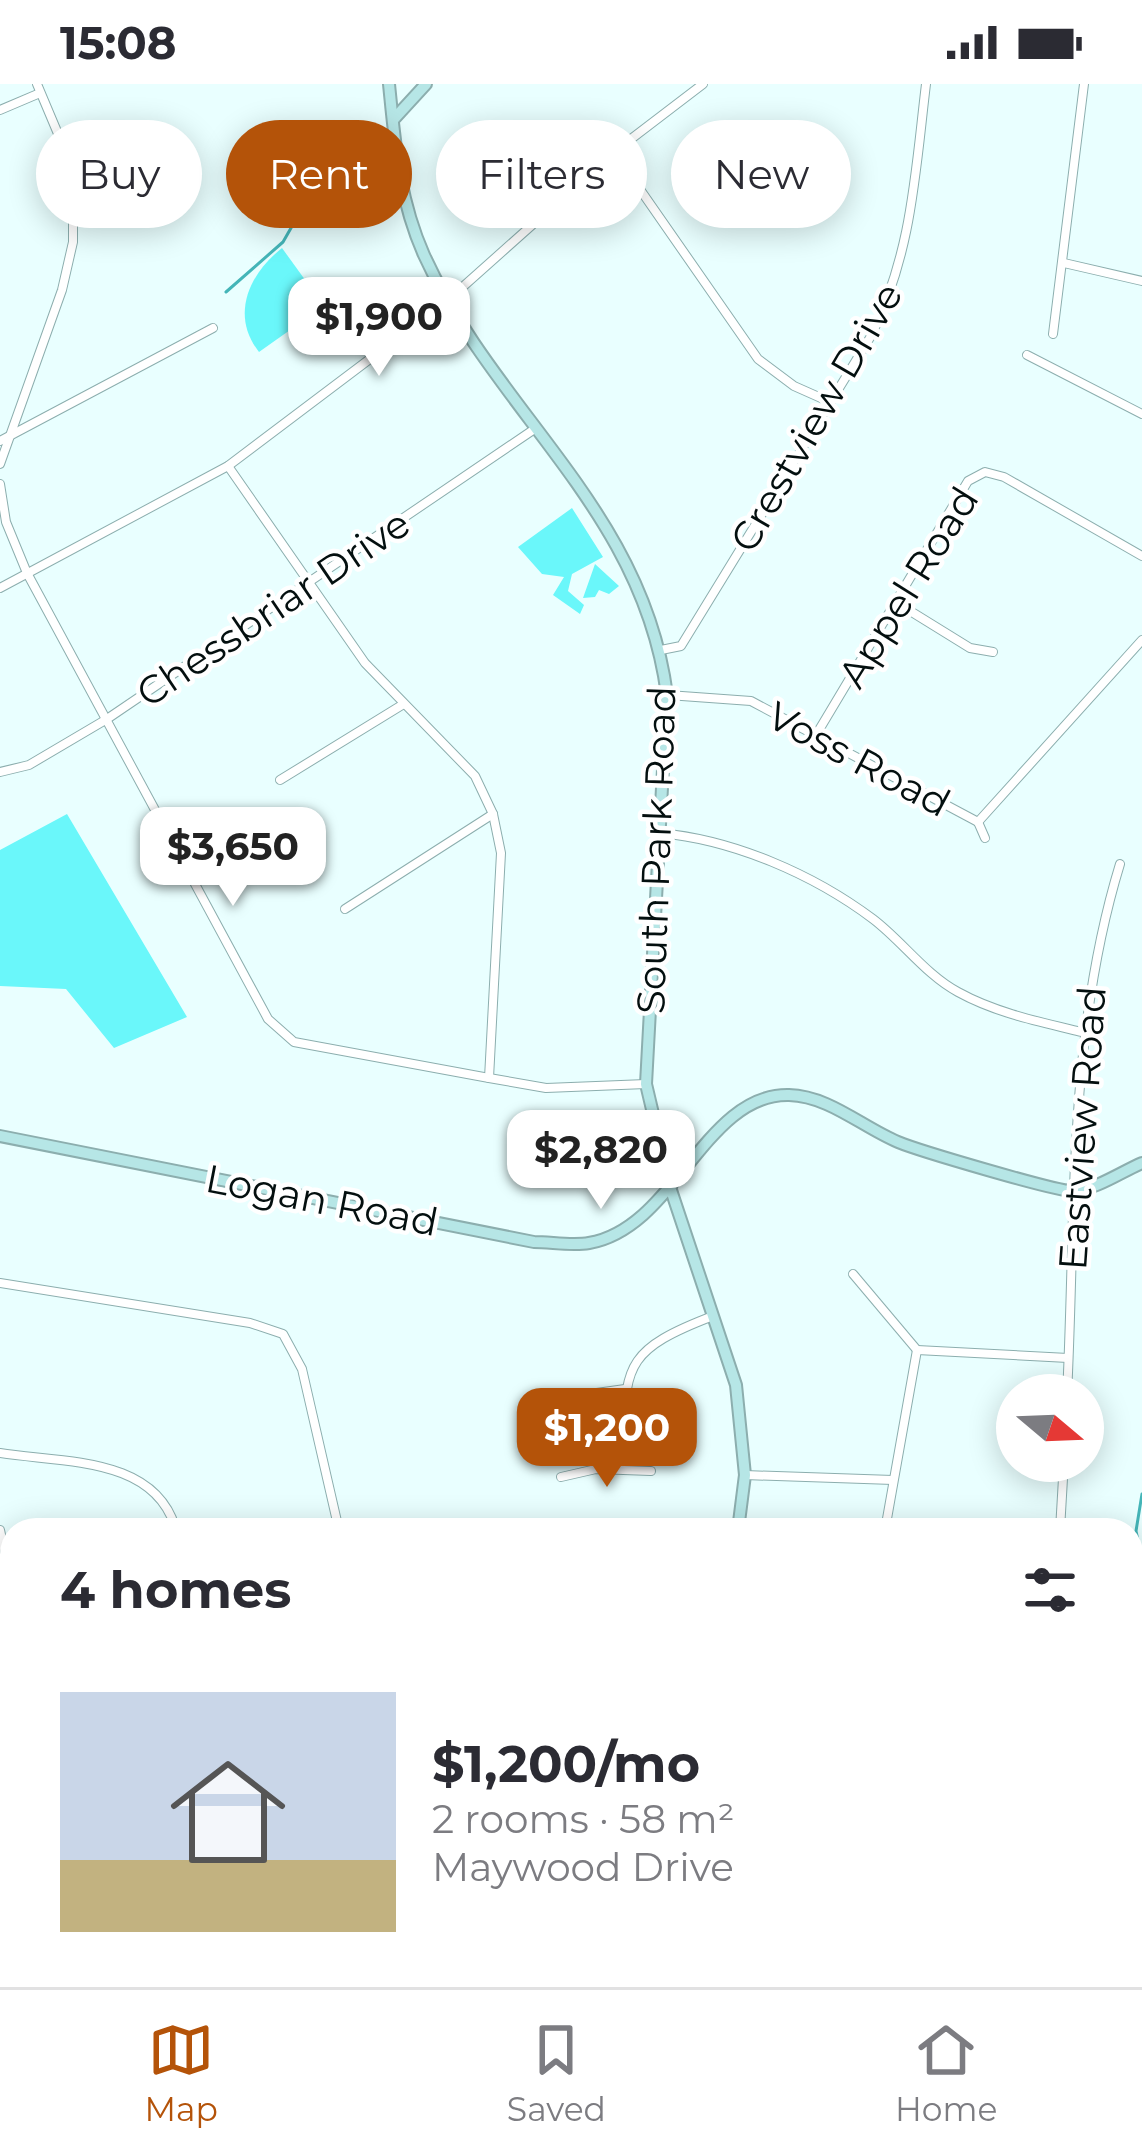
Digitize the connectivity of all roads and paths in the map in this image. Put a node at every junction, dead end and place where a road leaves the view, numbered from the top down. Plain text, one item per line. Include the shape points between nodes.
1 (393, 84) edge
2 (703, 84) edge
3 (926, 84) edge
4 (1084, 84) edge
5 (425, 85) edge
6 (38, 89) edge
7 (0, 110) edge
8 (393, 120) joint
9 (647, 127) edge
10 (647, 199) edge
11 (412, 221) edge
12 (529, 228) edge
13 (1064, 263) junction
14 (1142, 280) edge
15 (448, 300) junction
16 (213, 328) dead end
17 (1053, 334) dead end
18 (1027, 355) dead end
19 (830, 402) junction
20 (1142, 414) edge
21 (537, 427) junction
22 (11, 435) junction
23 (0, 442) edge
24 (0, 464) edge
25 (228, 466) junction
26 (0, 484) edge
27 (1142, 556) edge
28 (27, 573) junction
29 (312, 585) junction
30 (0, 588) edge
31 (894, 601) junction
32 (1142, 640) edge
33 (661, 650) junction
34 (993, 652) dead end
35 (667, 694) junction
36 (402, 705) junction
37 (107, 719) junction
38 (816, 735) junction
39 (0, 772) edge
40 (280, 780) dead end
41 (493, 814) junction
42 (978, 822) junction
43 (660, 833) junction
44 (985, 838) dead end
45 (1120, 864) dead end
46 (344, 909) dead end
47 (1082, 1032) junction
48 (489, 1078) junction
49 (646, 1084) junction
50 (0, 1136) edge
51 (1142, 1163) edge
52 (670, 1190) junction
53 (1074, 1192) junction
54 (853, 1274) dead end
55 (0, 1283) edge
56 (715, 1316) junction
57 (917, 1350) junction
58 (1069, 1358) junction
59 (1068, 1374) edge
60 (626, 1389) junction
61 (533, 1402) dead end
62 (0, 1453) edge
63 (621, 1468) junction
64 (651, 1471) dead end
65 (745, 1475) junction
66 (561, 1477) dead end
67 (893, 1480) junction
68 (1063, 1482) edge
69 (170, 1518) edge
70 (337, 1518) edge
71 (740, 1518) edge
72 (887, 1518) edge
73 (1061, 1518) edge

1 - 5 main road via 413,91
1 - 8 main road, South Park Road
2 - 9 street
3 - 19 street, Crestview Drive via 901,269
4 - 13 street
5 - 8 main road
6 - 7 street
6 - 22 street via 64,148 73,242
10 - 19 street via 758,358
11 - 15 main road, South Park Road
12 - 15 street
13 - 14 street
13 - 17 street
15 - 21 main road, South Park Road
15 - 25 street
16 - 22 street
18 - 20 street
19 - 33 street, Crestview Drive via 681,646
21 - 29 street, Chessbriar Drive
21 - 33 main road, South Park Road via 638,581
22 - 23 street
22 - 24 street
25 - 28 street
25 - 29 street
26 - 28 street
27 - 31 street, Appel Road via 985,472 968,481
28 - 30 street
28 - 37 street
29 - 36 street
29 - 37 street, Chessbriar Drive
31 - 34 street via 970,648
31 - 38 street, Appel Road
32 - 42 street
33 - 35 main road, South Park Road
35 - 38 street, Voss Road via 751,701
35 - 43 main road, South Park Road
36 - 40 street
36 - 41 street via 475,776
37 - 39 street, Chessbriar Drive via 29,765
37 - 48 street via 268,1019 294,1042
38 - 42 street, Voss Road
41 - 46 street
41 - 48 street via 501,853
42 - 44 street
43 - 47 street via 712,838 766,860 872,918 955,991
43 - 49 main road, South Park Road
45 - 47 street, Eastview Road
47 - 53 street, Eastview Road
48 - 49 street via 547,1088
49 - 52 main road, South Park Road
50 - 52 main road, Logan Road via 534,1242 590,1243 630,1225
51 - 53 main road
52 - 53 main road, Logan Road via 725,1123 754,1101 790,1095 832,1106 898,1142
52 - 56 main road, South Park Road
53 - 58 street, Eastview Road
54 - 57 street
55 - 70 street via 283,1334 302,1369
56 - 60 street via 660,1336 638,1357
56 - 65 main road, South Park Road via 736,1385
57 - 58 street
57 - 67 street
58 - 59 street, Eastview Road
60 - 61 street
60 - 63 street
62 - 69 street via 133,1475 159,1493
63 - 64 street
63 - 66 street
65 - 67 street
65 - 71 main road, South Park Road
67 - 72 street
68 - 73 street

